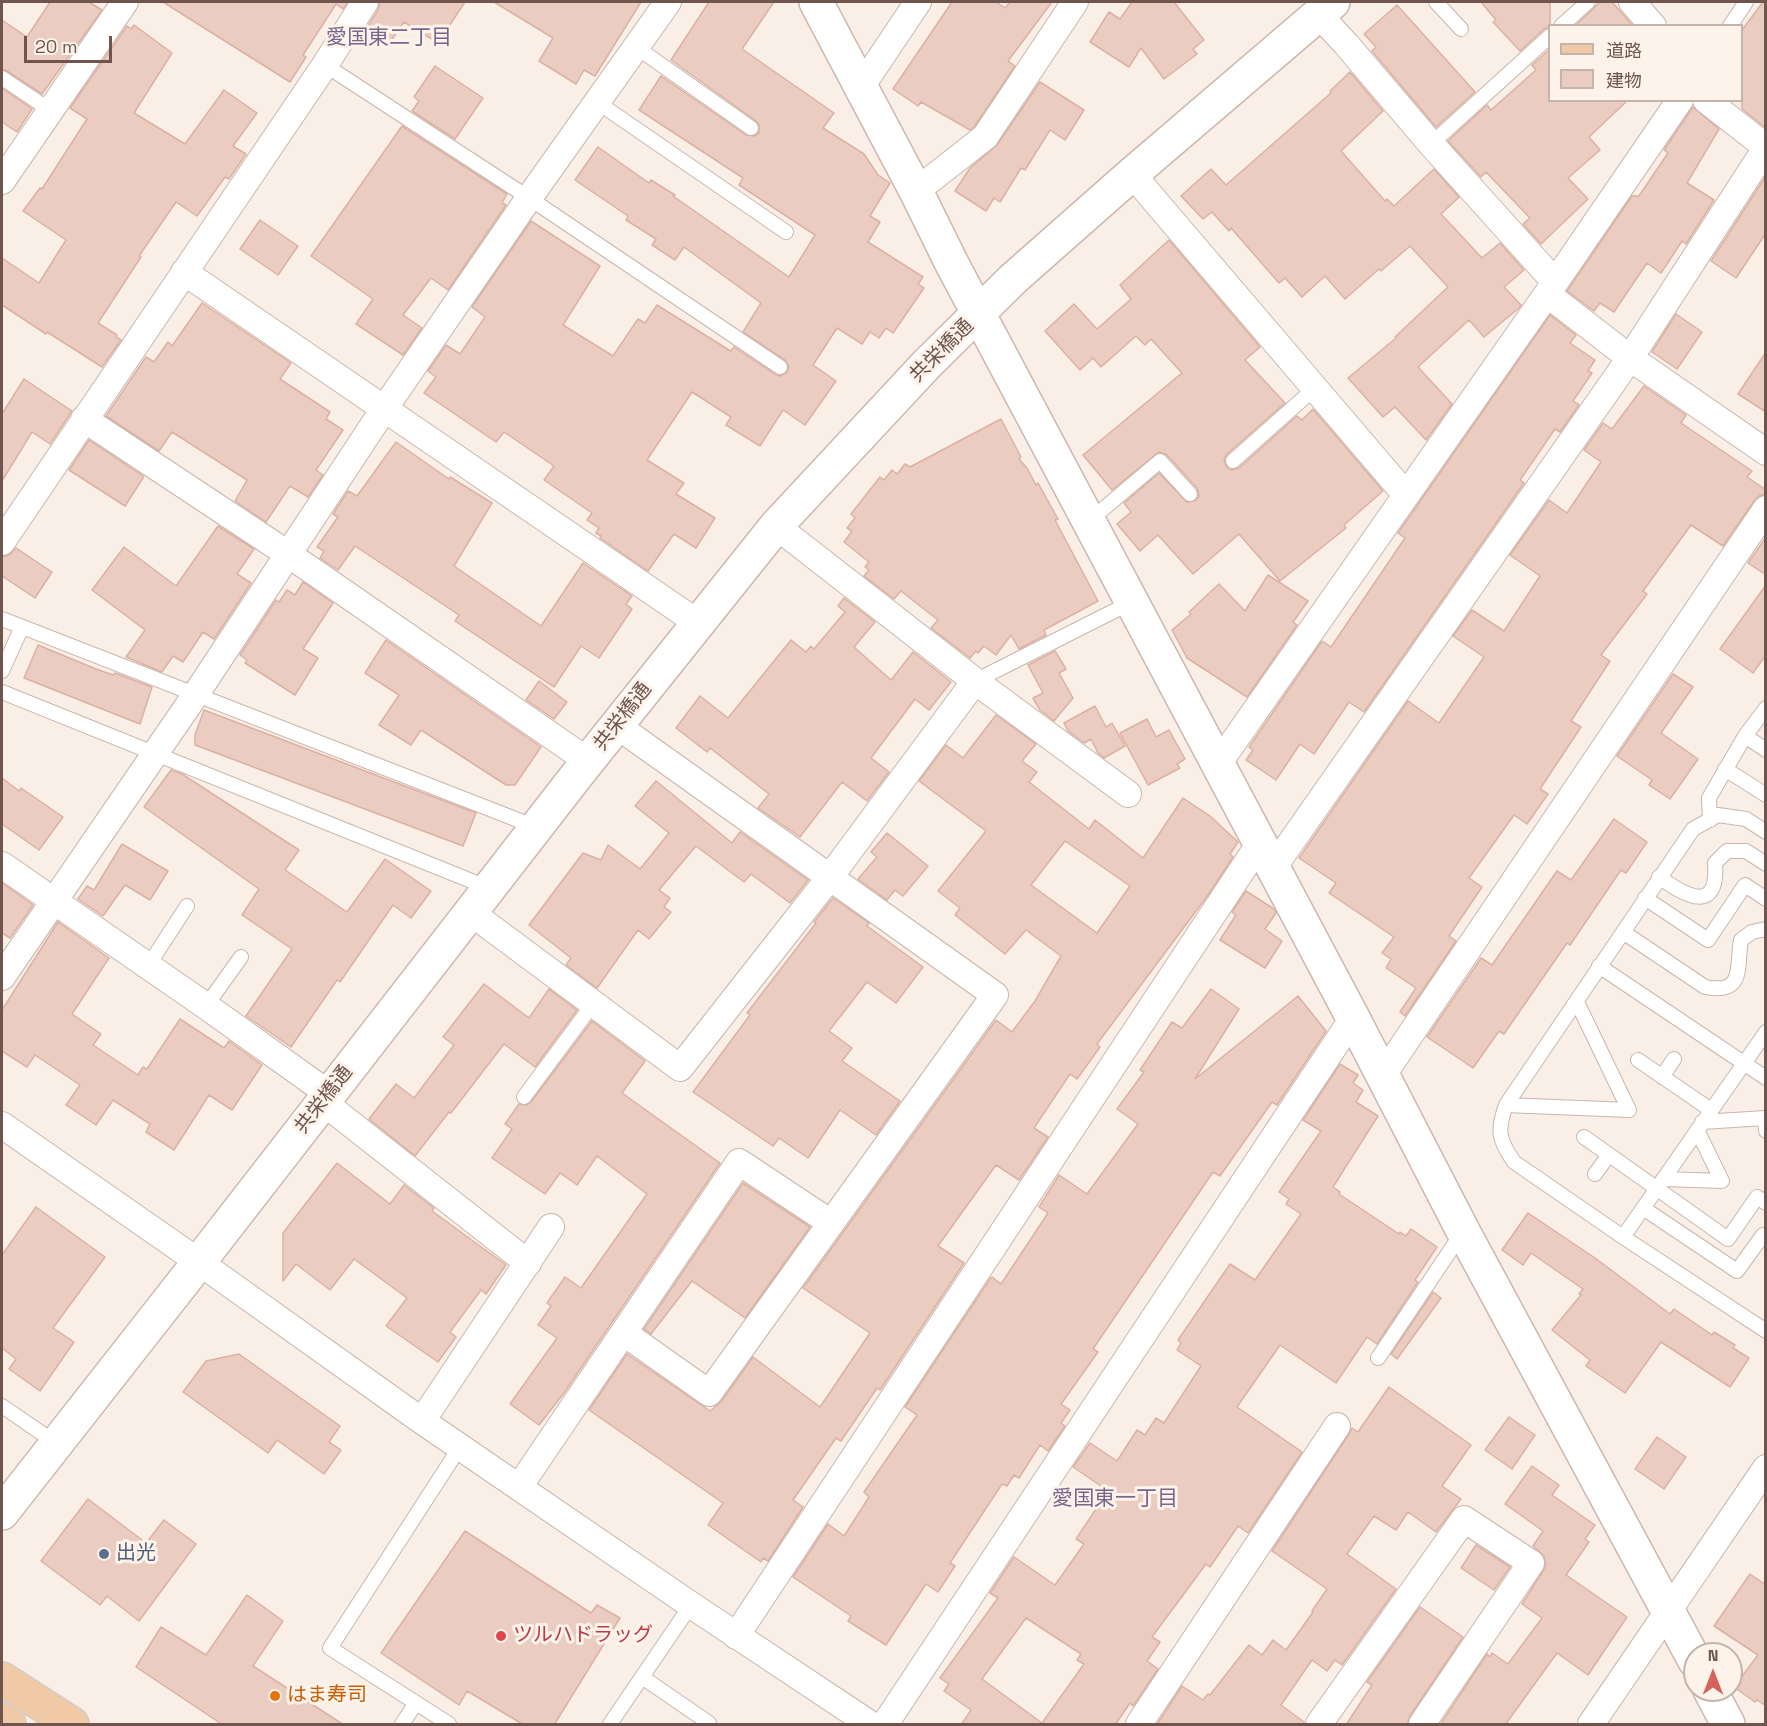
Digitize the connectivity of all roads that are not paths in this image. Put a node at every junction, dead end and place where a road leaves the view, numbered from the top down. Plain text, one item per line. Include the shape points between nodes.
1 (125, 2) edge
2 (365, 2) edge
3 (668, 2) edge
4 (816, 2) edge
5 (918, 2) edge
6 (1075, 2) edge
7 (1436, 2) edge
8 (1588, 2) edge
9 (1632, 2) edge
10 (1746, 2) edge
11 (1326, 8) edge
12 (1564, 24) edge
13 (1651, 24) edge
14 (1731, 24) edge
15 (1461, 29) dead end
16 (1548, 38) edge
17 (636, 47) junction
18 (325, 65) junction
19 (2, 78) edge
20 (861, 87) junction
21 (597, 102) junction
22 (1679, 102) edge
23 (1708, 102) edge
24 (50, 110) junction
25 (751, 128) dead end
26 (1431, 144) junction
27 (1766, 148) edge
28 (1132, 174) junction
29 (2, 181) edge
30 (916, 190) junction
31 (529, 198) junction
32 (786, 232) dead end
33 (184, 272) junction
34 (1551, 288) junction
35 (979, 313) junction
36 (1630, 357) junction
37 (780, 367) dead end
38 (1315, 388) junction
39 (384, 409) junction
40 (84, 419) junction
41 (1766, 452) edge
42 (1233, 460) dead end
43 (1190, 494) dead end
44 (1406, 495) junction
45 (1766, 509) edge
46 (1089, 521) junction
47 (776, 526) junction
48 (2, 542) edge
49 (288, 554) junction
50 (1132, 602) junction
51 (2, 619) edge
52 (698, 623) junction
53 (22, 627) junction
54 (2, 671) edge
55 (975, 681) junction
56 (2, 692) edge
57 (196, 694) junction
58 (1766, 708) edge
59 (616, 725) junction
60 (1745, 736) junction
61 (1766, 750) edge
62 (155, 753) junction
63 (588, 761) junction
64 (1218, 764) junction
65 (1725, 769) junction
66 (1128, 794) dead end
67 (1766, 795) edge
68 (1710, 820) junction
69 (536, 827) junction
70 (1766, 832) edge
71 (1266, 855) junction
72 (1766, 864) edge
73 (2, 866) edge
74 (830, 877) junction
75 (1659, 877) junction
76 (1645, 898) junction
77 (1766, 899) edge
78 (52, 900) junction
79 (479, 900) junction
80 (187, 906) dead end
81 (1766, 929) edge
82 (1623, 932) junction
83 (241, 957) dead end
84 (148, 966) junction
85 (1599, 966) junction
86 (2, 977) edge
87 (1577, 1002) junction
88 (593, 1004) junction
89 (206, 1006) junction
90 (1353, 1018) junction
91 (1766, 1032) edge
92 (1674, 1059) dead end
93 (1638, 1060) dead end
94 (1744, 1063) junction
95 (1383, 1075) junction
96 (1662, 1077) junction
97 (1766, 1078) edge
98 (524, 1097) dead end
99 (326, 1098) junction
100 (1506, 1105) junction
101 (1711, 1110) junction
102 (2, 1125) edge
103 (1700, 1126) junction
104 (1766, 1131) edge
105 (1584, 1137) dead end
106 (1608, 1156) junction
107 (1595, 1174) dead end
108 (1660, 1184) junction
109 (1766, 1203) edge
110 (1643, 1208) junction
111 (831, 1223) junction
112 (551, 1227) dead end
113 (1463, 1231) junction
114 (1623, 1237) junction
115 (1766, 1237) edge
116 (199, 1262) junction
117 (528, 1263) junction
118 (1764, 1328) edge
119 (624, 1333) junction
120 (1378, 1358) dead end
121 (2, 1406) edge
122 (422, 1421) junction
123 (1337, 1426) dead end
124 (57, 1443) junction
125 (460, 1447) junction
126 (1764, 1472) edge
127 (519, 1487) junction
128 (2, 1513) edge
129 (691, 1605) junction
130 (1669, 1611) junction
131 (736, 1636) junction
132 (1685, 1642) edge
133 (642, 1677) junction
134 (2, 1679) edge
135 (1716, 1702) edge
136 (416, 1703) junction
137 (2, 1720) edge
138 (9, 1725) edge
139 (72, 1725) edge
140 (402, 1725) edge
141 (449, 1725) edge
142 (610, 1725) edge
143 (708, 1725) edge
144 (870, 1725) edge
145 (885, 1725) edge
146 (1139, 1725) edge
147 (1319, 1725) edge
148 (1422, 1725) edge
149 (1591, 1725) edge
150 (1728, 1725) edge

1 - 24 street
2 - 18 street
3 - 17 street
4 - 20 street
5 - 20 street
6 - 30 street via 985,136
7 - 15 lane
8 - 12 lane
9 - 13 street
10 - 14 lane
11 - 26 street via 1346,44
11 - 28 street, 共栄橋通
16 - 26 lane
17 - 21 street
17 - 25 lane
18 - 31 lane
18 - 33 street
19 - 24 lane
20 - 30 street
21 - 31 street
21 - 32 lane
22 - 34 street
23 - 27 street
24 - 29 street
26 - 34 street
27 - 36 street
28 - 35 street, 共栄橋通
28 - 38 street
30 - 35 street
31 - 37 lane
31 - 39 street
33 - 39 street
33 - 40 street
34 - 36 street
34 - 44 street
35 - 46 street
35 - 47 street, 共栄橋通
36 - 41 street
36 - 71 street
38 - 42 lane
38 - 44 street
39 - 49 street
39 - 52 street
40 - 48 street
40 - 49 street
43 - 46 lane via 1160,460
44 - 64 street
45 - 95 street
46 - 50 street
47 - 52 street, 共栄橋通
47 - 55 street
49 - 57 street
49 - 63 street
50 - 55 lane
50 - 64 street
51 - 53 lane
52 - 59 street, 共栄橋通
53 - 54 lane
53 - 57 lane
55 - 66 street
55 - 74 street
56 - 62 lane
57 - 62 street
57 - 69 lane
58 - 60 lane
59 - 63 street, 共栄橋通
59 - 74 street
60 - 61 lane
60 - 65 lane
62 - 78 street
62 - 79 lane
63 - 69 street, 共栄橋通
64 - 71 street
65 - 67 lane
65 - 68 lane via 1709,798
68 - 70 lane via 1718,815 1746,819
68 - 75 lane via 1693,829
69 - 79 street, 共栄橋通
71 - 90 street
71 - 131 street
72 - 75 lane via 1746,851 1727,851 1715,863 1716,885 1711,892 1695,897 1681,893
73 - 78 street
74 - 88 street via 680,1068
74 - 111 street via 995,994
75 - 76 lane
76 - 77 lane via 1708,940 1745,885
76 - 82 lane
78 - 84 street
78 - 86 street
79 - 88 street
79 - 99 street, 共栄橋通
80 - 84 lane
81 - 82 lane via 1741,940 1736,979 1718,990 1705,987
82 - 85 lane
83 - 89 lane
84 - 89 street
85 - 87 lane
85 - 94 lane
87 - 100 lane
87 - 100 lane via 1629,1110
88 - 98 lane
89 - 99 street
90 - 95 street
90 - 145 street
91 - 94 lane
92 - 96 lane
93 - 96 lane
94 - 97 lane
94 - 101 lane
95 - 113 street
96 - 101 lane
99 - 116 street, 共栄橋通
99 - 117 street
100 - 114 lane via 1499,1126 1504,1148 1514,1162
101 - 103 lane
102 - 116 street
103 - 104 lane via 1764,1118
103 - 108 lane
103 - 108 lane via 1722,1181
105 - 106 lane
106 - 107 lane
106 - 108 lane
108 - 109 lane via 1728,1239 1757,1197
108 - 110 lane
110 - 114 lane
110 - 115 lane via 1737,1272 1763,1235
111 - 119 street via 709,1393
111 - 119 street via 739,1161
112 - 117 street
113 - 120 lane
113 - 130 street
114 - 118 lane
116 - 122 street
116 - 124 street, 共栄橋通
117 - 122 street
119 - 127 street
121 - 124 lane
122 - 125 street
123 - 146 street
124 - 128 street, 共栄橋通
125 - 127 street
125 - 136 lane via 330,1648
126 - 130 street
127 - 129 street
129 - 131 street
129 - 133 lane
130 - 132 street
130 - 149 street
131 - 144 street
133 - 142 lane
133 - 143 lane
134 - 139 main road
135 - 150 street
136 - 140 lane
136 - 141 lane
137 - 138 main road
147 - 148 street via 1464,1519 1531,1563

